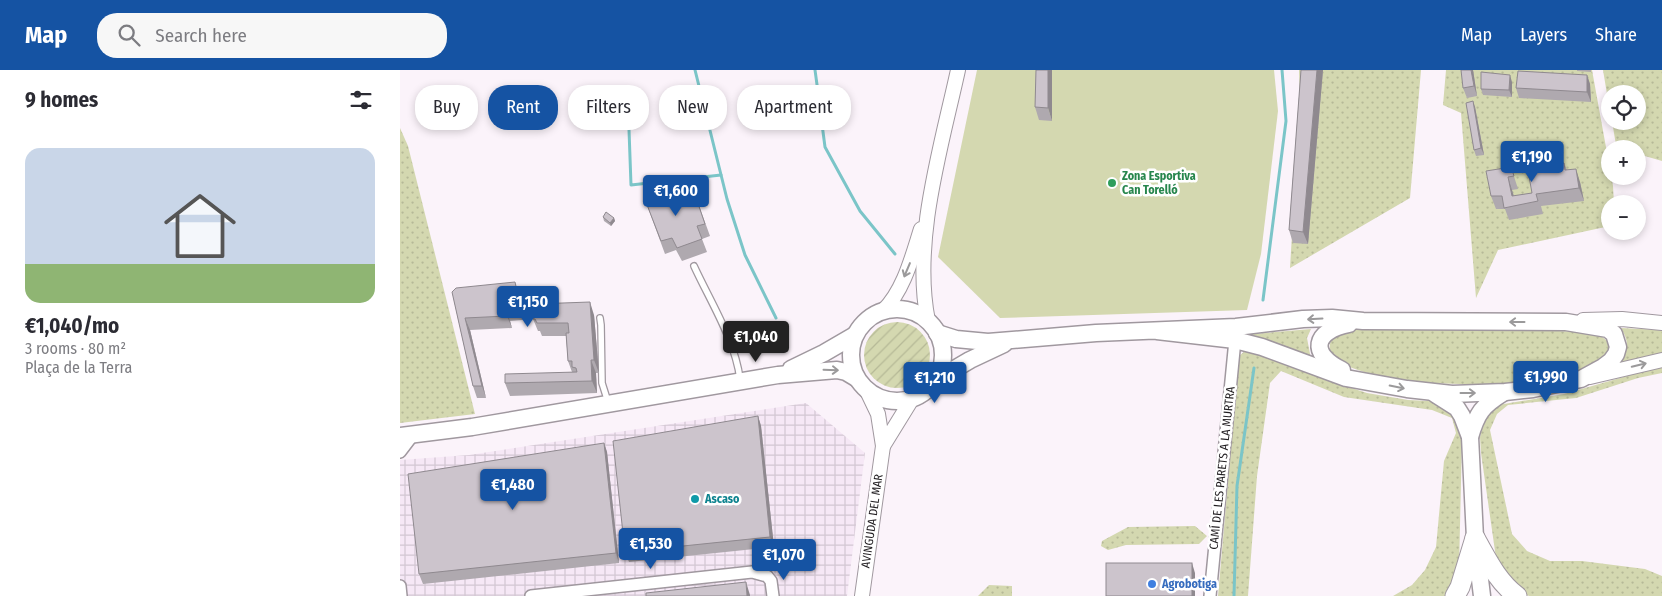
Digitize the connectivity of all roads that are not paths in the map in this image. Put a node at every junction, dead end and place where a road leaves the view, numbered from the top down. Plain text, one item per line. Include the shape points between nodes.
1 (958, 70) edge
2 (929, 207) junction
3 (694, 266) dead end
4 (883, 311) junction
5 (600, 318) dead end
6 (1363, 321) junction
7 (1566, 322) junction
8 (1662, 322) edge
9 (932, 327) junction
10 (1157, 331) junction
11 (855, 335) junction
12 (1235, 340) junction
13 (1013, 341) junction
14 (1662, 360) edge
15 (778, 375) junction
16 (856, 378) junction
17 (1582, 379) junction
18 (936, 380) junction
19 (740, 381) junction
20 (1364, 381) junction
21 (867, 391) junction
22 (1430, 392) junction
23 (1505, 392) junction
24 (912, 399) junction
25 (609, 404) junction
26 (406, 436) edge
27 (1470, 437) junction
28 (883, 446) junction
29 (400, 452) edge
30 (1475, 538) junction
31 (400, 586) edge
32 (627, 591) edge
33 (401, 596) edge
34 (531, 596) edge
35 (537, 596) edge
36 (773, 596) edge
37 (862, 596) edge
38 (1210, 596) edge
39 (1455, 596) edge
40 (1482, 596) edge
41 (1516, 596) edge

1 - 2 street
2 -> 4 street via 898,291
2 - 9 street via 923,288
3 - 19 lane via 733,349
4 - 9 main road via 907,310
4 - 11 main road via 868,319
5 - 25 lane via 602,383
7 -> 6 main road
6 -> 10 main road via 1332,318
6 - 20 main road via 1327,331 1322,336 1320,348 1327,361
7 - 8 street via 1622,319
7 - 17 main road via 1608,330 1617,340 1616,354 1611,361
9 - 13 main road via 956,339
9 - 18 main road via 942,345 943,359
10 - 12 main road
10 - 13 main road
11 - 15 main road
11 - 16 main road via 850,357
12 - 20 main road via 1346,378
12 - 38 street, CAMÍ DE LES PARETS A LA MURTRA
13 - 18 main road
17 -> 14 street
15 -> 16 main road via 837,370
15 - 19 main road
16 - 21 main road
17 - 23 main road
18 - 24 main road
19 - 25 main road
20 -> 22 main road
21 - 24 main road via 889,401
21 - 28 street, AVINGUDA DEL MAR via 878,414
22 -> 23 main road
22 - 27 main road via 1457,408
23 - 27 main road via 1482,408
24 - 28 street, AVINGUDA DEL MAR
25 - 26 main road
26 - 29 street
27 - 30 main road
28 - 37 street, AVINGUDA DEL MAR
30 - 39 highway
30 - 40 main road
30 - 41 highway via 1496,575
31 - 33 street
32 - 35 street
32 - 36 street via 752,572 767,576
34 - 35 street

